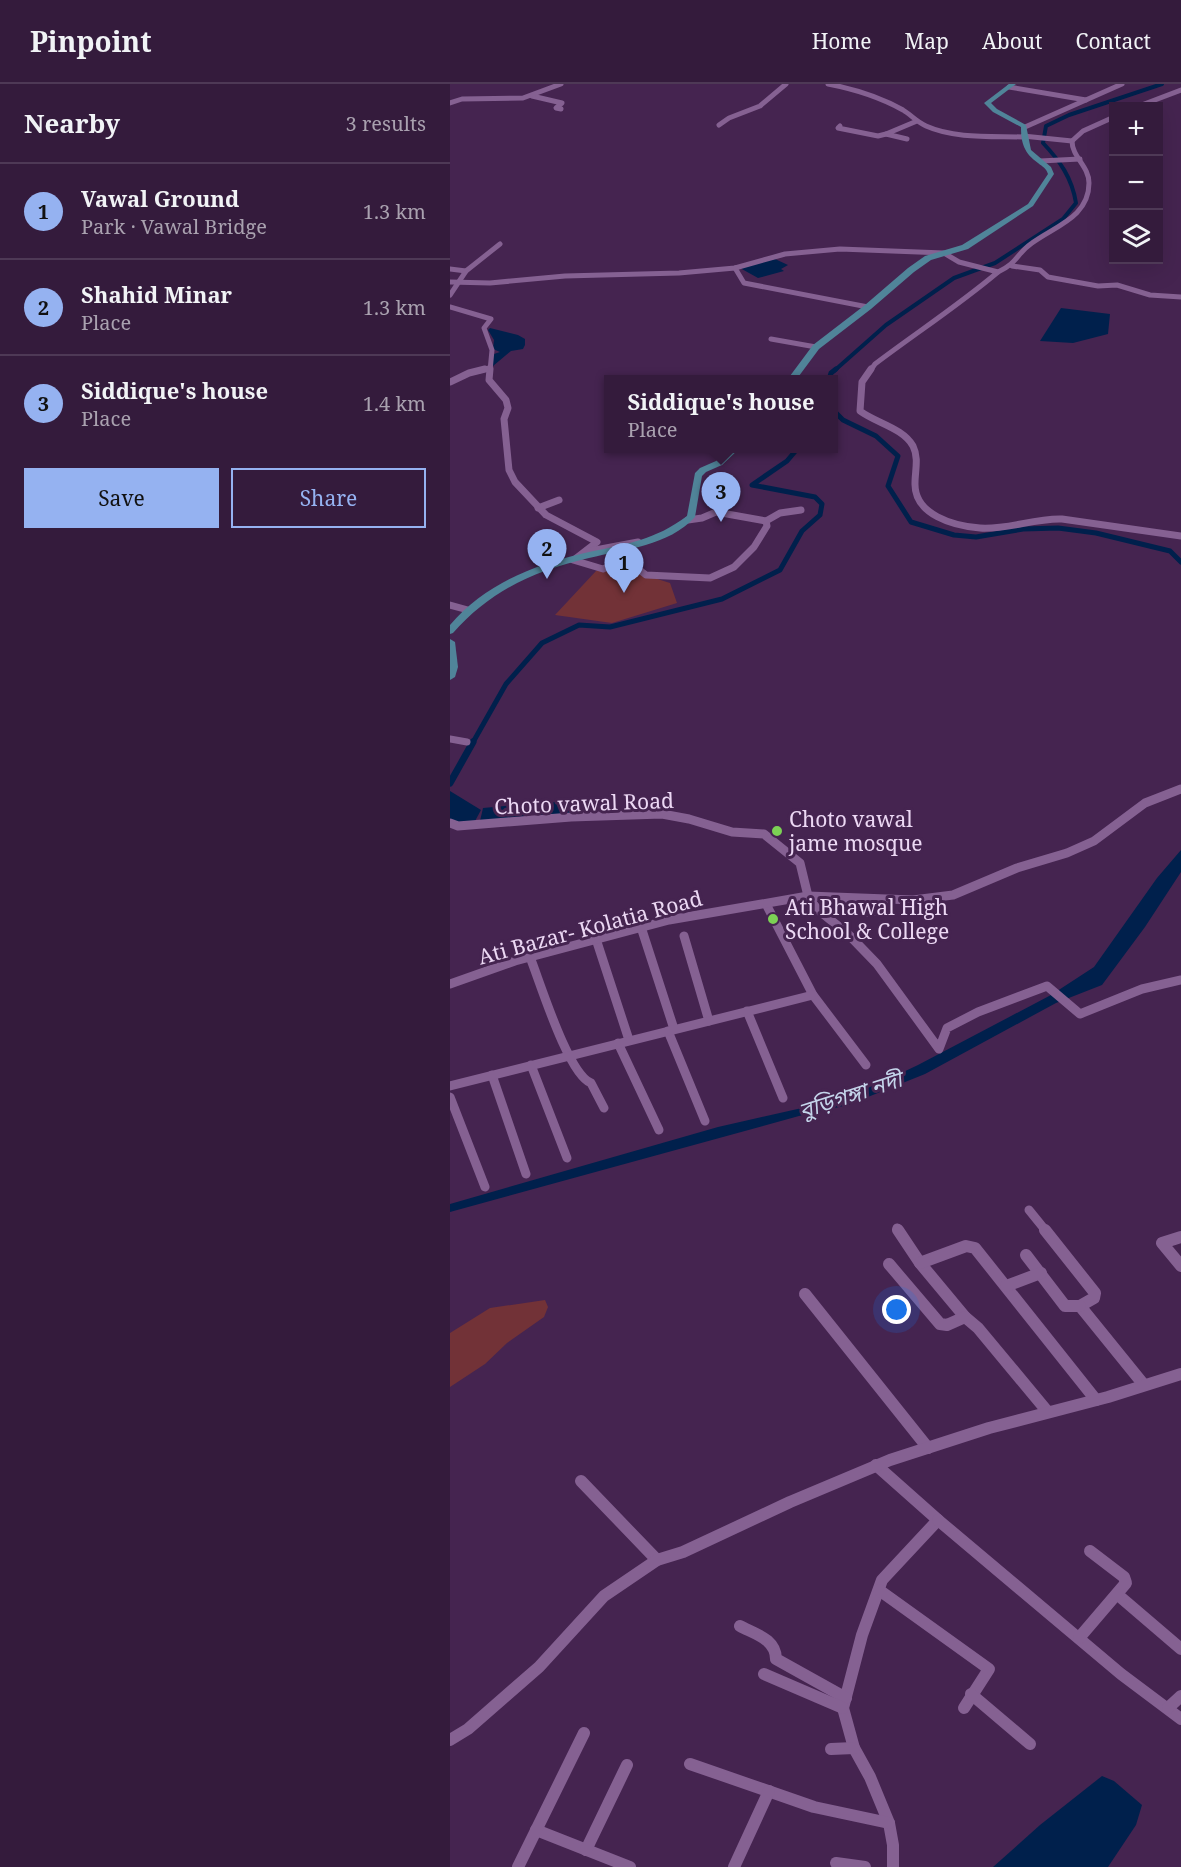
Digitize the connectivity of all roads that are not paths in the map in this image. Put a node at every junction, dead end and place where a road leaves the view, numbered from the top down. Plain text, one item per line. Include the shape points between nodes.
1 (561, 84) edge
2 (786, 84) edge
3 (828, 84) edge
4 (1122, 84) edge
5 (1011, 85) edge
6 (1181, 90) edge
7 (532, 96) junction
8 (1088, 100) junction
9 (1150, 102) edge
10 (450, 103) edge
11 (561, 109) dead end
12 (1109, 119) edge
13 (917, 121) junction
14 (719, 125) dead end
15 (840, 126) dead end
16 (1025, 127) junction
17 (886, 134) junction
18 (1023, 136) junction
19 (907, 139) dead end
20 (1072, 141) junction
21 (1080, 159) junction
22 (1040, 161) junction
23 (500, 244) dead end
24 (944, 253) junction
25 (1012, 266) junction
26 (735, 268) junction
27 (450, 269) edge
28 (466, 271) junction
29 (998, 272) junction
30 (450, 282) edge
31 (459, 282) junction
32 (450, 295) edge
33 (1181, 297) edge
34 (450, 307) edge
35 (868, 307) junction
36 (771, 339) dead end
37 (816, 347) junction
38 (489, 368) junction
39 (795, 375) edge
40 (450, 382) edge
41 (730, 453) edge
42 (559, 500) dead end
43 (538, 508) junction
44 (801, 510) dead end
45 (688, 520) junction
46 (766, 521) junction
47 (1181, 536) edge
48 (629, 548) junction
49 (601, 551) junction
50 (584, 553) junction
51 (573, 560) junction
52 (450, 605) edge
53 (468, 610) junction
54 (450, 631) edge
55 (450, 642) edge
56 (450, 677) edge
57 (450, 739) edge
58 (467, 742) dead end
59 (1181, 789) edge
60 (454, 825) edge
61 (450, 834) edge
62 (808, 896) junction
63 (844, 898) junction
64 (766, 904) junction
65 (878, 910) dead end
66 (641, 927) junction
67 (684, 936) dead end
68 (596, 939) junction
69 (530, 957) junction
70 (1181, 980) edge
71 (450, 984) edge
72 (813, 995) junction
73 (747, 1011) junction
74 (709, 1020) junction
75 (671, 1030) junction
76 (624, 1041) junction
77 (568, 1055) junction
78 (531, 1065) junction
79 (866, 1065) dead end
80 (492, 1075) junction
81 (450, 1086) edge
82 (450, 1097) edge
83 (783, 1098) dead end
84 (604, 1108) dead end
85 (705, 1120) dead end
86 (659, 1130) dead end
87 (567, 1158) dead end
88 (526, 1174) dead end
89 (485, 1186) dead end
90 (1029, 1210) dead end
91 (897, 1227) dead end
92 (1181, 1237) edge
93 (1026, 1255) dead end
94 (920, 1263) junction
95 (889, 1264) dead end
96 (1181, 1266) edge
97 (1041, 1273) junction
98 (1006, 1286) junction
99 (805, 1294) dead end
100 (1080, 1306) junction
101 (965, 1317) junction
102 (1181, 1374) edge
103 (1144, 1385) junction
104 (1096, 1400) junction
105 (1047, 1412) junction
106 (928, 1448) junction
107 (876, 1465) junction
108 (580, 1481) dead end
109 (938, 1520) junction
110 (1090, 1551) dead end
111 (657, 1560) junction
112 (879, 1590) junction
113 (1118, 1595) junction
114 (740, 1626) dead end
115 (1079, 1638) junction
116 (1181, 1649) edge
117 (764, 1674) dead end
118 (971, 1694) junction
119 (1181, 1696) edge
120 (844, 1703) junction
121 (964, 1708) dead end
122 (1168, 1708) junction
123 (1181, 1719) edge
124 (584, 1733) dead end
125 (450, 1740) edge
126 (1030, 1744) dead end
127 (854, 1748) junction
128 (831, 1749) dead end
129 (690, 1764) dead end
130 (627, 1765) dead end
131 (769, 1791) junction
132 (889, 1823) junction
133 (536, 1830) junction
134 (586, 1850) junction
135 (836, 1863) dead end
136 (518, 1867) edge
137 (630, 1867) edge
138 (734, 1867) edge
139 (865, 1867) edge
140 (892, 1867) edge

1 - 7 street
2 - 14 street via 757,108
3 - 13 street via 888,102
4 - 8 street
5 - 8 street
5 - 16 main road via 987,103 992,110
6 - 9 street
7 - 10 street
7 - 11 street via 562,103 556,108
8 - 16 street
12 - 20 street via 1083,130
13 - 17 street
13 - 18 street via 932,128 980,136
15 - 17 street via 878,136
16 - 18 main road
17 - 19 street
18 - 20 street
18 - 22 main road via 1026,150
20 - 21 street via 1071,147
21 - 22 street
21 - 25 street via 1090,182 1079,214 1028,246
22 - 24 main road via 1051,174 1030,205 965,247
23 - 28 street
24 - 26 street via 840,249 785,254
24 - 29 street via 959,262
24 - 35 main road via 910,270
25 - 29 street
25 - 33 street via 1089,285 1117,285 1150,295
26 - 31 street
26 - 35 street via 744,284
27 - 28 street
28 - 31 street
29 - 47 street via 887,354 862,382 860,411 913,447 913,489 921,506 956,522 984,529 1049,518 1108,523
30 - 31 street
31 - 32 street
34 - 38 street via 491,319 484,328 492,350
35 - 37 main road
36 - 37 street
37 - 39 main road
38 - 40 street
38 - 43 street via 489,380 501,392 508,408 504,419 509,470
41 - 45 main road via 698,475 694,509
42 - 43 street
43 - 50 street via 597,542
44 - 46 street via 781,511
45 - 46 street via 716,512
45 - 48 main road via 669,534
46 - 48 street via 764,533 746,555 734,567 710,578 646,575 637,568 639,560
48 - 49 main road
48 - 51 street via 599,568
49 - 50 street
49 - 51 main road
50 - 51 street
51 - 53 main road via 498,586
52 - 53 street
53 - 54 main road
55 - 56 main road
57 - 58 street
59 - 63 street, Ati Bazar- Kolatia Road via 1145,803 1094,841 969,890 913,900
60 - 61 street
60 - 62 street, Choto vawal Road via 669,815 732,832 754,832 769,837 800,863
62 - 63 street, Ati Bazar- Kolatia Road
62 - 64 street, Ati Bazar- Kolatia Road
62 - 70 street, Choto vawal Road via 877,964 939,1049 946,1028 1047,986 1080,1014 1136,989
63 - 65 street via 845,907 854,912 869,914
64 - 66 street, Ati Bazar- Kolatia Road
64 - 72 street
66 - 68 street, Ati Bazar- Kolatia Road
66 - 75 street
67 - 74 street
68 - 69 street, Ati Bazar- Kolatia Road
68 - 76 street
69 - 71 street, Ati Bazar- Kolatia Road
69 - 77 street
72 - 73 street
72 - 79 street
73 - 74 street
73 - 83 street
74 - 75 street
75 - 76 street
75 - 85 street
76 - 77 street
76 - 86 street
77 - 78 street
77 - 84 street via 591,1083
78 - 80 street
78 - 87 street
80 - 81 street
80 - 88 street
82 - 89 street
90 - 100 street via 1095,1293 1094,1298
91 - 94 street
92 - 96 street via 1162,1244
93 - 97 street
94 - 98 street via 972,1246
94 - 101 street
95 - 101 street via 940,1324
97 - 98 street
97 - 100 street via 1065,1306
98 - 104 street
99 - 106 street
100 - 103 street
101 - 105 street
102 - 103 street
103 - 104 street
104 - 105 street
105 - 106 street
106 - 107 street
107 - 109 street
107 - 111 street via 683,1552
108 - 111 street
109 - 112 street via 882,1580
109 - 115 street
110 - 113 street via 1126,1579
111 - 125 street via 604,1596 539,1667
112 - 118 street via 989,1669
112 - 120 street
113 - 115 street
113 - 116 street
114 - 120 street via 774,1644 776,1659
115 - 122 street
117 - 120 street
118 - 121 street
118 - 126 street
119 - 122 street
120 - 127 street
122 - 123 street
124 - 133 street
127 - 128 street
127 - 132 street
129 - 131 street
130 - 134 street
131 - 132 street via 814,1807
131 - 138 street
132 - 140 street
133 - 134 street
133 - 136 street
134 - 137 street
135 - 139 street

